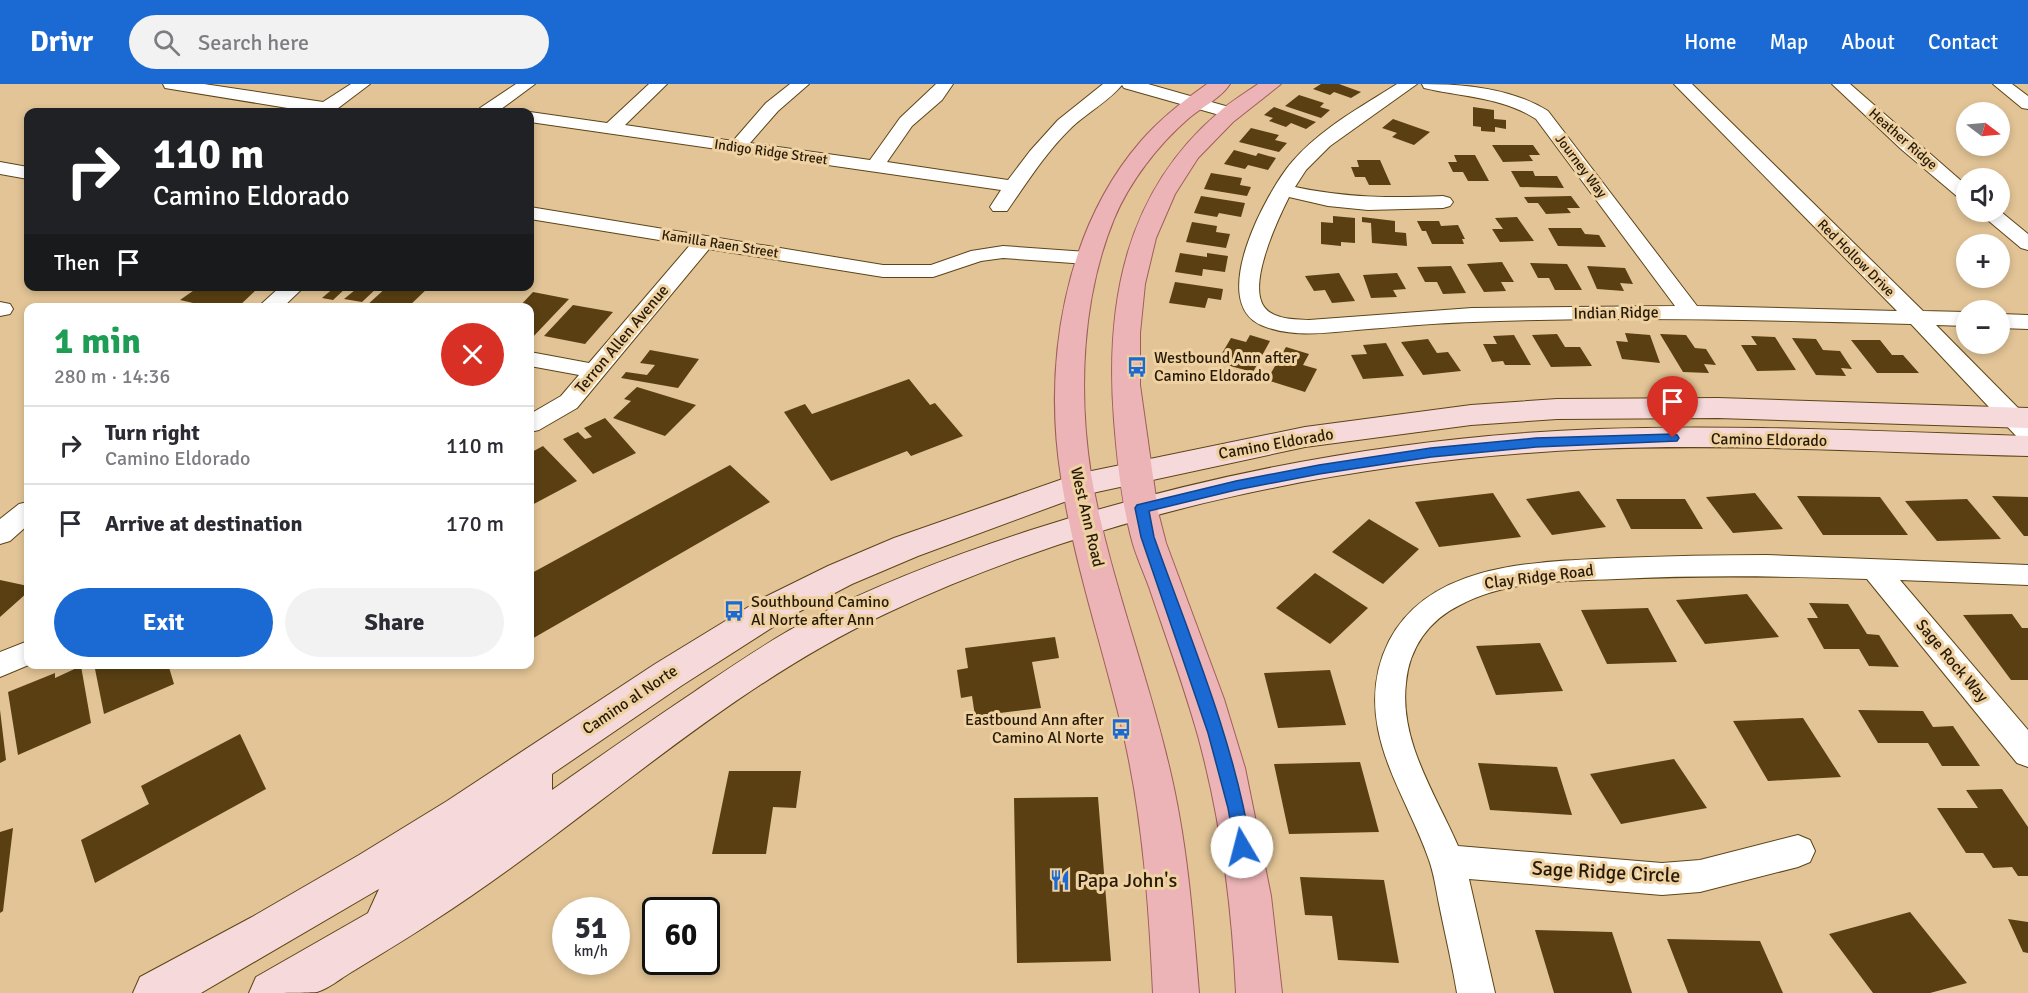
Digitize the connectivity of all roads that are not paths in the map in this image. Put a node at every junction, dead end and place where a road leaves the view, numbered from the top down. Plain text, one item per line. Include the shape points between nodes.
1 (171, 84) edge
2 (362, 84) edge
3 (527, 84) edge
4 (659, 84) edge
5 (801, 84) edge
6 (945, 84) edge
7 (1114, 84) edge
8 (1130, 84) edge
9 (1271, 84) edge
10 (1409, 84) edge
11 (1430, 84) edge
12 (1682, 84) edge
13 (1840, 84) edge
14 (2001, 84) edge
15 (1225, 99) edge
16 (1194, 103) junction
17 (2028, 104) edge
18 (312, 108) edge
19 (327, 108) edge
20 (496, 108) edge
21 (534, 118) edge
22 (610, 129) junction
23 (737, 147) junction
24 (874, 166) junction
25 (0, 168) edge
26 (24, 172) edge
27 (1956, 185) edge
28 (1012, 186) junction
29 (1283, 190) junction
30 (1443, 202) dead end
31 (1000, 207) dead end
32 (534, 214) edge
33 (2000, 222) edge
34 (704, 242) junction
35 (2028, 244) edge
36 (1089, 252) junction
37 (290, 291) edge
38 (274, 303) edge
39 (1691, 312) junction
40 (1916, 317) junction
41 (1956, 319) edge
42 (2010, 321) edge
43 (2028, 322) edge
44 (534, 360) edge
45 (594, 371) junction
46 (534, 422) edge
47 (2023, 423) edge
48 (2028, 446) edge
49 (1135, 472) junction
50 (1077, 485) junction
51 (1142, 508) junction
52 (24, 514) edge
53 (1086, 524) junction
54 (0, 534) edge
55 (1875, 568) junction
56 (2028, 575) edge
57 (741, 630) junction
58 (24, 655) edge
59 (0, 665) edge
60 (2028, 753) edge
61 (532, 766) junction
62 (568, 801) junction
63 (1798, 850) dead end
64 (1447, 861) junction
65 (375, 933) junction
66 (156, 993) edge
67 (272, 993) edge
68 (1176, 993) edge
69 (1259, 993) edge
70 (1476, 993) edge

1 - 18 street
2 - 19 street
3 - 20 street
4 - 22 street
5 - 23 street via 772,106
6 - 24 street via 906,122
7 - 28 street via 1083,105
8 - 16 street
9 - 15 main road, West Ann Road
10 - 29 street via 1352,120 1299,166
11 - 39 street, Journey Way via 1514,100 1530,105 1542,115
12 - 40 street, Red Hollow Drive
13 - 27 street, Heather Ridge
14 - 17 street
15 - 16 main road, West Ann Road
15 - 49 main road, West Ann Road via 1148,222 1136,260 1126,343 1126,403
16 - 36 main road, West Ann Road via 1155,138 1123,179
21 - 22 street, Indigo Ridge Street
22 - 23 street, Indigo Ridge Street
23 - 24 street, Indigo Ridge Street
24 - 28 street, Indigo Ridge Street
25 - 26 street
28 - 31 street
29 - 30 street via 1368,204
29 - 39 street, Indian Ridge via 1259,238 1247,295 1253,308 1266,319 1286,326 1472,315
32 - 34 street, Kamilla Raen Street
33 - 35 street
34 - 36 street, Kamilla Raen Street via 883,271 933,271 978,255 1004,252
34 - 45 street, Terron Allen Avenue
36 - 50 main road, West Ann Road via 1077,308 1072,361
37 - 38 street
39 - 40 street, Indian Ridge
40 - 41 street, Indian Ridge
40 - 47 street, Red Hollow Drive
42 - 43 street
44 - 45 street
45 - 46 street, Terron Allen Avenue via 569,402
47 - 49 main road, Camino Eldorado via 1718,408 1557,409 1471,415 1305,437
48 - 51 main road, Camino Eldorado via 1673,438 1536,442 1453,449 1331,468
49 - 50 main road, Camino al Norte
49 - 51 main road, West Ann Road
50 - 53 main road, West Ann Road
50 - 57 main road, Camino al Norte via 848,571
51 - 53 main road, Camino Eldorado
51 - 69 main road, West Ann Road via 1148,537 1216,733 1236,808
52 - 54 street
53 - 62 main road via 946,572 802,641
53 - 68 main road, West Ann Road via 1152,778 1169,879
55 - 56 street, Clay Ridge Road
55 - 60 street, Sage Rock Way
55 - 64 street, Clay Ridge Road via 1678,565 1573,571 1479,584 1428,611 1408,632 1392,670 1391,719 1396,741
57 - 61 main road, Camino al Norte
57 - 62 main road via 693,681 615,736 577,775
58 - 59 street
61 - 65 main road via 532,789 524,802 404,887
61 - 66 main road, Camino al Norte via 374,869
62 - 65 main road via 477,867
63 - 64 street, Sage Ridge Circle via 1700,876 1662,879
64 - 70 street, Clay Ridge Road
65 - 67 main road

